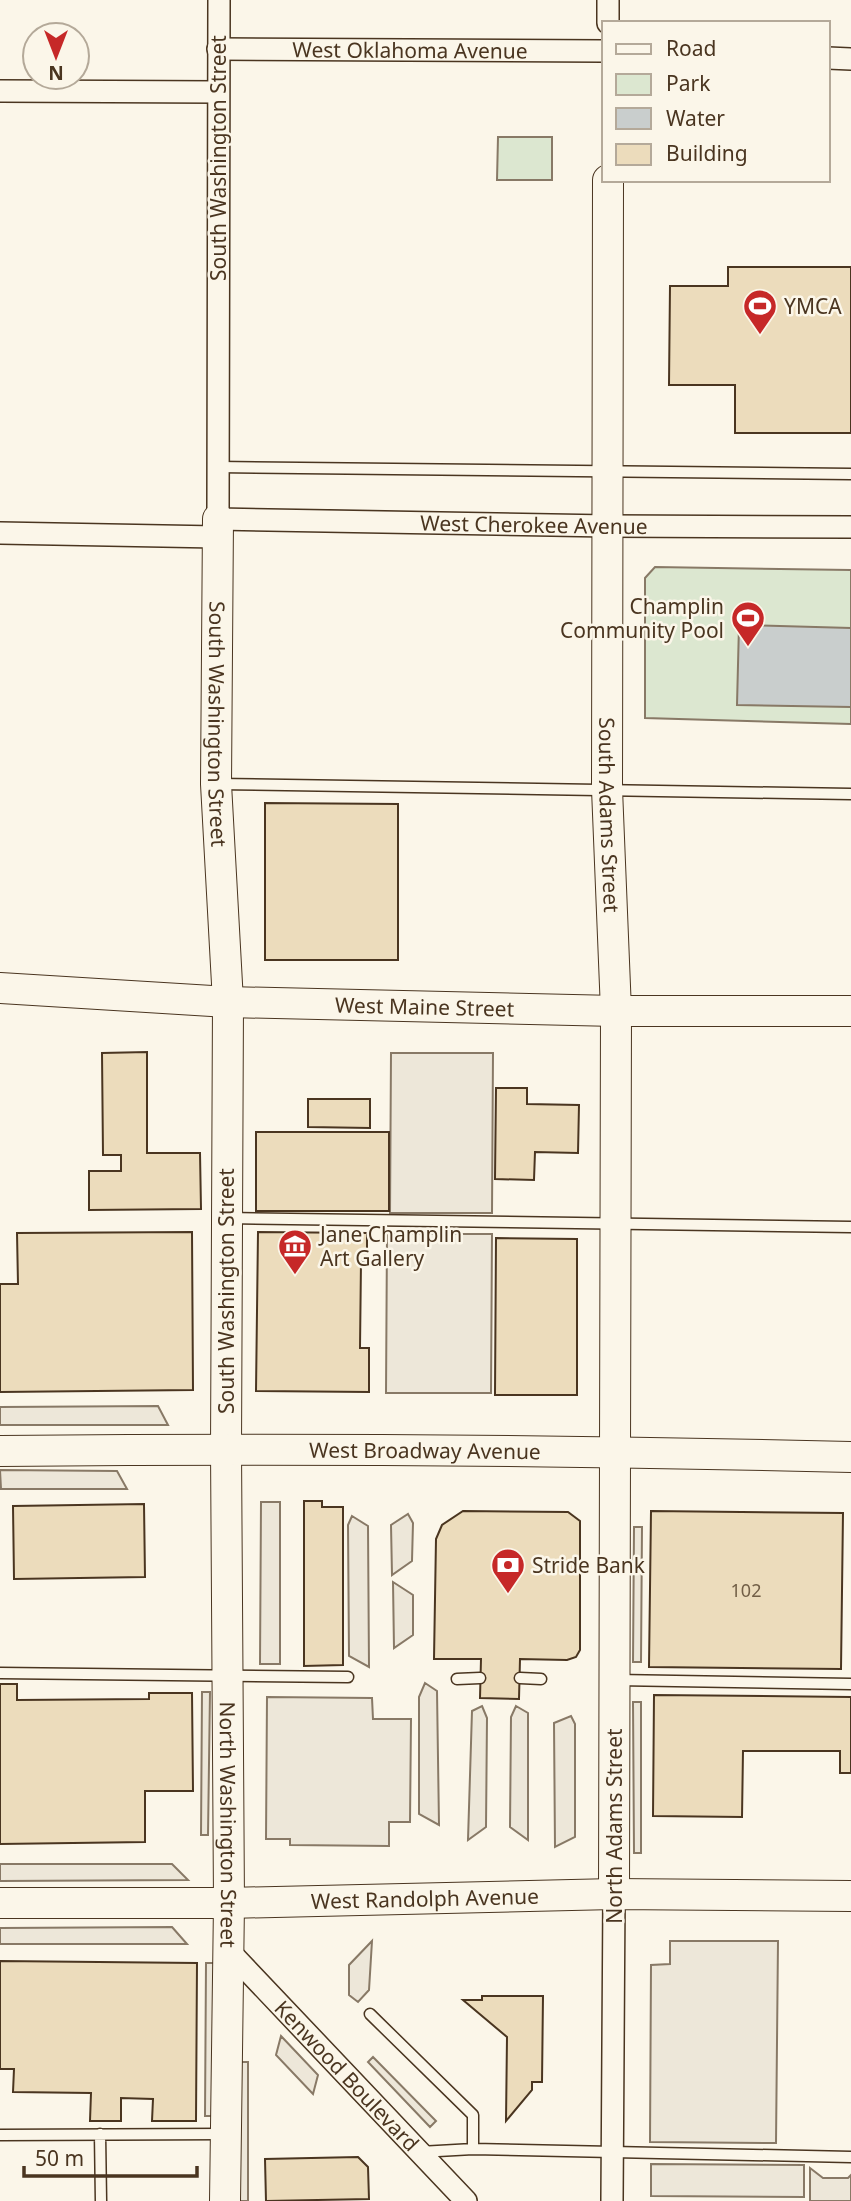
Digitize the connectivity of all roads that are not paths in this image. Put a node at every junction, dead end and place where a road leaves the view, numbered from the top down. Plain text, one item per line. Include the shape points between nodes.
1 (219, 0) edge
2 (608, 0) edge
3 (608, 21) edge
4 (218, 49) junction
5 (602, 51) edge
6 (830, 58) edge
7 (851, 58) edge
8 (0, 91) edge
9 (218, 92) junction
10 (608, 182) edge
11 (218, 467) junction
12 (609, 470) junction
13 (851, 474) edge
14 (609, 526) junction
15 (851, 527) edge
16 (218, 528) junction
17 (0, 533) edge
18 (216, 785) junction
19 (607, 789) junction
20 (851, 794) edge
21 (0, 988) edge
22 (228, 1002) junction
23 (616, 1010) junction
24 (851, 1011) edge
25 (227, 1218) junction
26 (617, 1224) junction
27 (851, 1227) edge
28 (226, 1449) junction
29 (0, 1451) edge
30 (615, 1451) junction
31 (851, 1457) edge
32 (0, 1674) edge
33 (228, 1675) junction
34 (348, 1677) dead end
35 (480, 1678) dead end
36 (520, 1678) dead end
37 (457, 1679) dead end
38 (541, 1679) dead end
39 (613, 1680) junction
40 (851, 1684) edge
41 (614, 1894) junction
42 (851, 1896) edge
43 (0, 1903) edge
44 (229, 1903) junction
45 (228, 1950) junction
46 (370, 2014) dead end
47 (100, 2134) junction
48 (225, 2134) junction
49 (0, 2135) edge
50 (473, 2149) junction
51 (420, 2152) junction
52 (612, 2153) junction
53 (851, 2157) edge
54 (101, 2201) edge
55 (225, 2201) edge
56 (466, 2201) edge
57 (612, 2201) edge

1 - 4 street, South Washington Street
2 - 3 street
4 - 5 street, West Oklahoma Avenue
4 - 9 street, South Washington Street
6 - 7 street
8 - 9 street
9 - 11 street, South Washington Street
10 - 12 street, South Adams Street
11 - 12 lane
11 - 16 street, South Washington Street
12 - 13 lane
12 - 14 street, South Adams Street
14 - 15 street, West Cherokee Avenue
14 - 16 street, West Cherokee Avenue
14 - 19 street, South Adams Street
16 - 17 street, West Cherokee Avenue
16 - 18 street, South Washington Street
18 - 19 lane
18 - 22 street, South Washington Street
19 - 20 lane
19 - 23 street, South Adams Street
21 - 22 street, West Maine Street
22 - 23 street, West Maine Street
22 - 25 street, South Washington Street
23 - 24 street, West Maine Street
23 - 26 street, South Adams Street
25 - 26 lane
25 - 28 street, South Washington Street
26 - 27 lane
26 - 30 street, South Adams Street
28 - 29 street, West Broadway Avenue
28 - 30 street, West Broadway Avenue
28 - 33 street, North Washington Street
30 - 31 street, West Broadway Avenue
30 - 39 street, North Adams Street
32 - 33 lane
33 - 34 lane
33 - 44 street, North Washington Street
35 - 37 lane
36 - 38 lane
39 - 40 lane
39 - 41 street, North Adams Street
41 - 42 street, West Randolph Avenue
41 - 44 street, West Randolph Avenue
41 - 52 street, North Adams Street
43 - 44 street, West Randolph Avenue
44 - 45 street, North Washington Street
45 - 48 street, North Washington Street
45 - 51 street, Kenwood Boulevard
46 - 50 lane via 473,2115
47 - 48 lane
47 - 49 lane
47 - 54 lane
48 - 55 street, North Washington Street
50 - 51 lane
50 - 52 lane
51 - 56 street, Kenwood Boulevard
52 - 53 lane
52 - 57 street, North Adams Street

